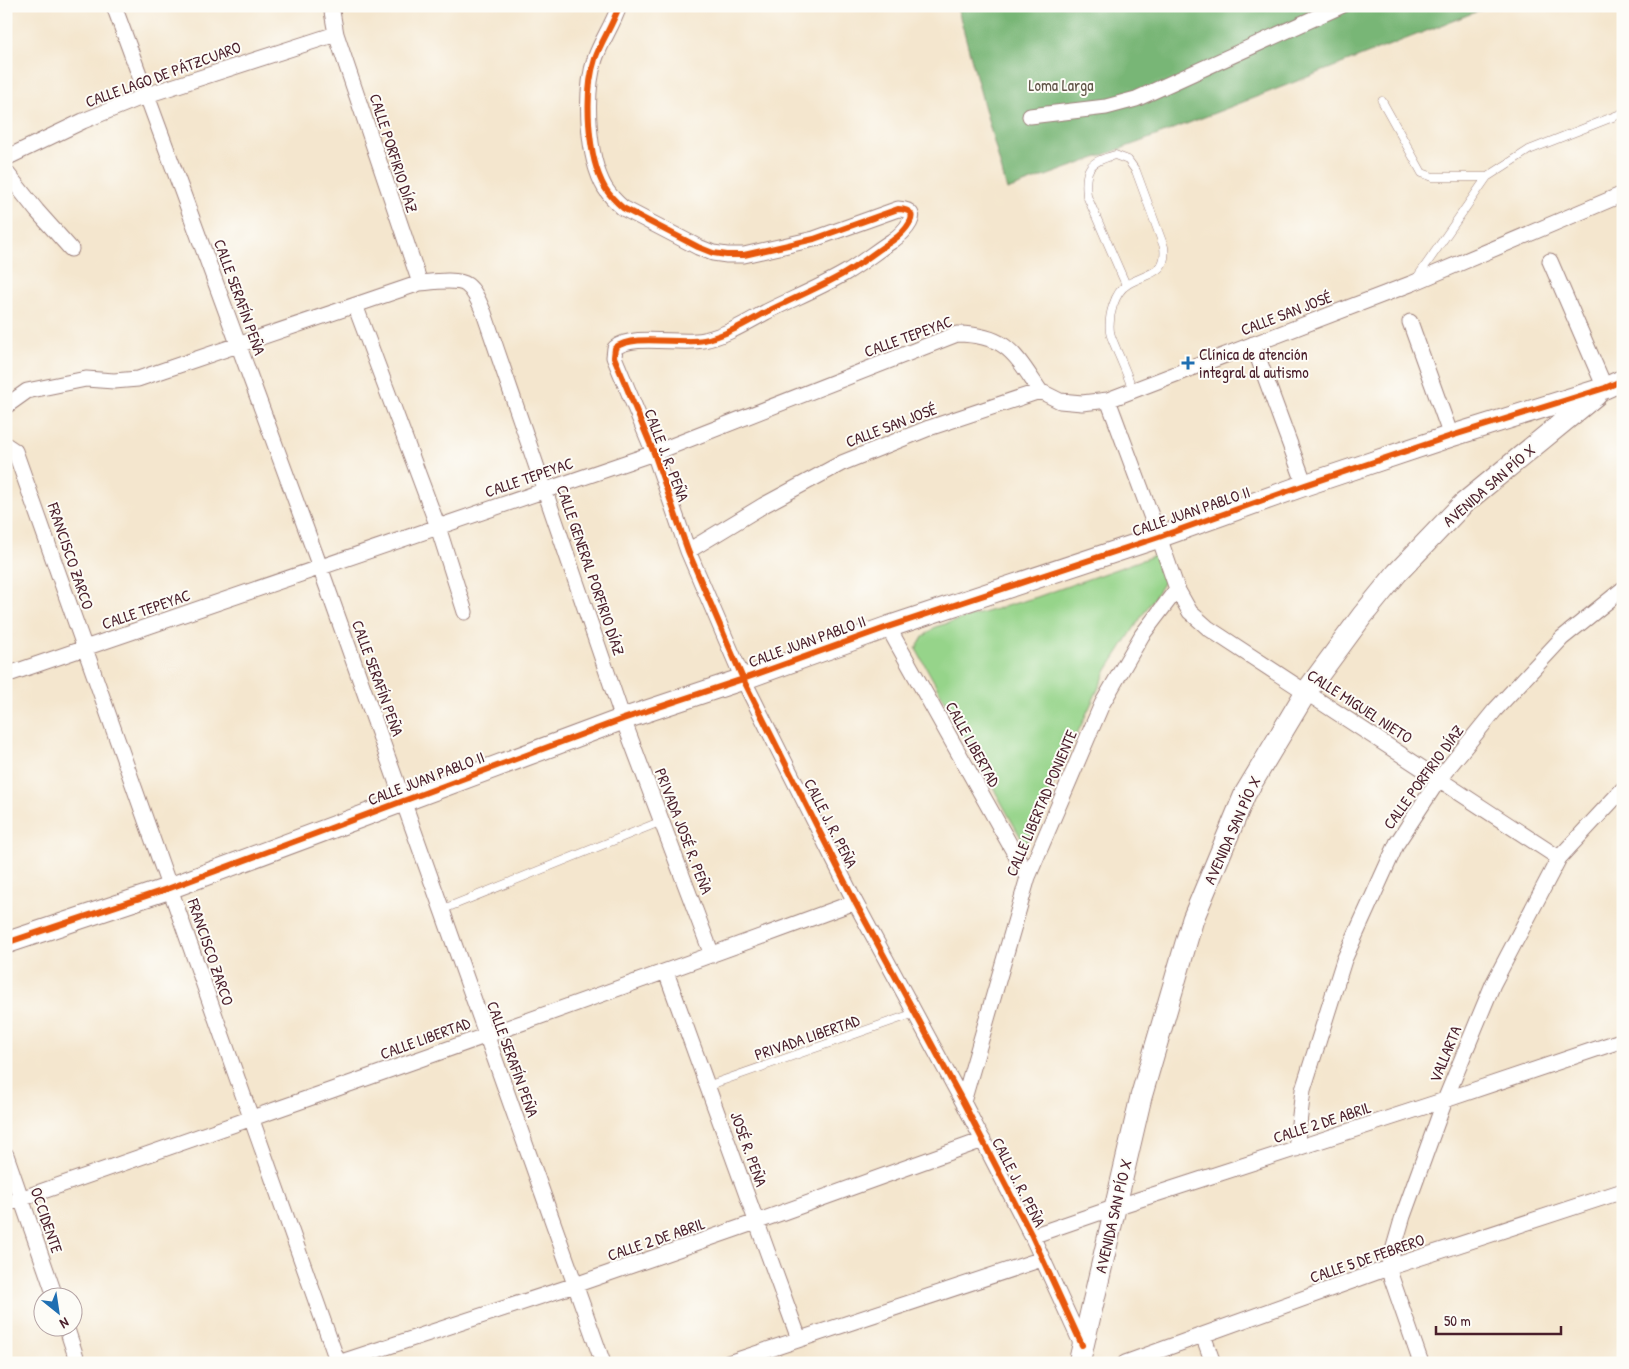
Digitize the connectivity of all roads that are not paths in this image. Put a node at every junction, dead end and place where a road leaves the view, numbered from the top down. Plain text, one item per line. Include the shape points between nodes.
1 (114, 6) edge
2 (331, 6) edge
3 (619, 6) edge
4 (1341, 6) edge
5 (336, 34) junction
6 (147, 95) junction
7 (1382, 101) dead end
8 (1623, 113) edge
9 (1030, 116) dead end
10 (6, 158) edge
11 (6, 172) edge
12 (1487, 177) junction
13 (1623, 194) edge
14 (72, 249) dead end
15 (1550, 261) dead end
16 (420, 283) junction
17 (1413, 283) junction
18 (1126, 285) junction
19 (354, 305) junction
20 (1410, 322) dead end
21 (239, 344) junction
22 (1253, 344) junction
23 (1614, 384) edge
24 (1133, 390) junction
25 (1040, 391) junction
26 (1108, 400) junction
27 (6, 406) edge
28 (1451, 436) junction
29 (6, 445) edge
30 (654, 453) junction
31 (1305, 485) junction
32 (545, 490) junction
33 (438, 527) junction
34 (1159, 537) junction
35 (688, 551) junction
36 (320, 568) junction
37 (1177, 589) junction
38 (1623, 589) edge
39 (465, 612) dead end
40 (888, 627) junction
41 (84, 648) junction
42 (6, 675) edge
43 (743, 679) junction
44 (1306, 692) junction
45 (623, 718) junction
46 (1439, 779) junction
47 (1623, 789) edge
48 (403, 802) junction
49 (662, 821) junction
50 (1559, 858) junction
51 (1028, 877) junction
52 (170, 888) junction
53 (855, 902) junction
54 (442, 910) junction
55 (6, 943) edge
56 (712, 955) junction
57 (666, 972) junction
58 (915, 1013) junction
59 (486, 1035) junction
60 (1623, 1040) edge
61 (707, 1086) junction
62 (1445, 1100) junction
63 (963, 1102) junction
64 (252, 1119) junction
65 (983, 1140) junction
66 (1296, 1149) junction
67 (6, 1155) edge
68 (1622, 1193) edge
69 (21, 1198) junction
70 (6, 1204) edge
71 (1116, 1207) junction
72 (756, 1222) junction
73 (1032, 1236) junction
74 (1042, 1259) junction
75 (1388, 1268) junction
76 (575, 1285) junction
77 (52, 1286) edge
78 (1203, 1335) junction
79 (69, 1336) edge
80 (799, 1339) junction
81 (1080, 1354) edge
82 (78, 1363) edge
83 (338, 1363) edge
84 (603, 1363) edge
85 (728, 1363) edge
86 (1126, 1363) edge
87 (1213, 1363) edge
88 (1421, 1363) edge

1 - 6 street, CALLE SERAFÍN PEÑA
2 - 5 street, CALLE PORFIRIO DÍAZ
3 - 30 street, CALLE J. R. PEÑA via 595,59 588,110 598,172 605,188 623,208 698,247 727,256 814,239 898,209 905,209 912,217 899,236 845,273 747,324 703,340 634,340 615,348 618,368
4 - 9 street via 1136,99 1106,107
5 - 6 street, CALLE LAGO DE PÁTZCUARO
5 - 16 street, CALLE PORFIRIO DÍAZ
6 - 10 street, CALLE LAGO DE PÁTZCUARO
6 - 21 street, CALLE SERAFÍN PEÑA
7 - 12 lane via 1422,173 1433,177
8 - 12 lane via 1528,150
11 - 14 street
12 - 17 lane
13 - 17 street, CALLE SAN JOSÉ
15 - 23 street
16 - 19 street
16 - 32 street, CALLE GENERAL PORFIRIO DÍAZ via 457,281 467,284 474,292 484,312
17 - 22 street, CALLE SAN JOSÉ
18 - 18 lane via 1087,196 1085,181 1089,168 1099,159 1115,154 1128,160 1136,171 1166,256 1156,272
18 - 24 lane via 1113,304 1110,334
19 - 21 street
19 - 33 street
20 - 28 street
21 - 27 street via 138,379 86,379 27,391
21 - 36 street, CALLE SERAFÍN PEÑA
22 - 24 street, CALLE SAN JOSÉ
22 - 31 street
23 - 28 street, CALLE JUAN PABLO II
23 - 44 street, AVENIDA SAN PÍO X via 1463,504 1397,573
24 - 26 street, CALLE SAN JOSÉ
25 - 26 street, CALLE SAN JOSÉ via 1060,401
25 - 30 street, CALLE TEPEYAC via 1014,354 996,341 978,335 957,334
25 - 35 street, CALLE SAN JOSÉ via 928,428 842,464 764,505
26 - 34 street
28 - 31 street, CALLE JUAN PABLO II
29 - 41 street, FRANCISCO ZARCO via 15,451
30 - 32 street, CALLE TEPEYAC
30 - 35 street, CALLE J. R. PEÑA
31 - 34 street, CALLE JUAN PABLO II
32 - 33 street, CALLE TEPEYAC
32 - 45 street, CALLE GENERAL PORFIRIO DÍAZ
33 - 36 street, CALLE TEPEYAC
33 - 39 street
34 - 37 street
34 - 40 street, CALLE JUAN PABLO II
35 - 43 street, CALLE J. R. PEÑA
36 - 41 street, CALLE TEPEYAC
36 - 48 street, CALLE SERAFÍN PEÑA
37 - 44 street, CALLE MIGUEL NIETO via 1190,612 1208,628
37 - 51 street, CALLE LIBERTAD PONIENTE via 1142,634 1102,704
38 - 46 street, CALLE PORFIRIO DÍAZ via 1562,638 1495,710
40 - 43 street, CALLE JUAN PABLO II
40 - 51 street, CALLE LIBERTAD
41 - 42 street, CALLE TEPEYAC
41 - 52 street, FRANCISCO ZARCO
43 - 45 street, CALLE JUAN PABLO II
43 - 53 street, CALLE J. R. PEÑA
44 - 46 street, CALLE MIGUEL NIETO
44 - 71 street, AVENIDA SAN PÍO X via 1245,794 1193,918 1141,1097
45 - 48 street, CALLE JUAN PABLO II
45 - 49 street, PRIVADA JOSÉ R. PEÑA
46 - 50 street, CALLE MIGUEL NIETO
46 - 66 street, CALLE PORFIRIO DÍAZ via 1397,843 1344,960 1303,1090
47 - 50 street, VALLARTA
48 - 52 street, CALLE JUAN PABLO II
48 - 54 street, CALLE SERAFÍN PEÑA
49 - 54 lane
49 - 56 street, PRIVADA JOSÉ R. PEÑA
50 - 62 street, VALLARTA via 1493,984
51 - 63 street, CALLE LIBERTAD PONIENTE
52 - 55 street, CALLE JUAN PABLO II
52 - 64 street, FRANCISCO ZARCO
53 - 56 street, CALLE LIBERTAD
53 - 58 street, CALLE J. R. PEÑA
54 - 59 street, CALLE SERAFÍN PEÑA
56 - 57 street, CALLE LIBERTAD
57 - 59 street, CALLE LIBERTAD
57 - 61 street, JOSÉ R. PEÑA
58 - 61 lane, PRIVADA LIBERTAD
58 - 63 street, CALLE J. R. PEÑA
59 - 64 street, CALLE LIBERTAD
59 - 76 street, CALLE SERAFÍN PEÑA
60 - 62 street, CALLE 2 DE ABRIL
61 - 72 street, JOSÉ R. PEÑA
62 - 66 street, CALLE 2 DE ABRIL
62 - 75 street, VALLARTA via 1403,1216
63 - 65 street, CALLE J. R. PEÑA
64 - 69 street, CALLE LIBERTAD
64 - 83 street, FRANCISCO ZARCO
65 - 72 street, CALLE 2 DE ABRIL
65 - 73 street, CALLE J. R. PEÑA
66 - 71 street, CALLE 2 DE ABRIL
67 - 69 street, OCCIDENTE
68 - 75 street, CALLE 5 DE FEBRERO
69 - 70 street, CALLE LIBERTAD
69 - 77 street, OCCIDENTE
71 - 73 street, CALLE 2 DE ABRIL
71 - 81 street, AVENIDA SAN PÍO X
72 - 76 street, CALLE 2 DE ABRIL
72 - 80 street, JOSÉ R. PEÑA
73 - 74 street, CALLE J. R. PEÑA
74 - 80 street
74 - 81 street, CALLE J. R. PEÑA
75 - 78 street, CALLE 5 DE FEBRERO
75 - 88 street
76 - 83 street, CALLE 2 DE ABRIL
76 - 84 street, CALLE SERAFÍN PEÑA
78 - 86 street, CALLE 5 DE FEBRERO
78 - 87 street
79 - 82 street
80 - 85 street

